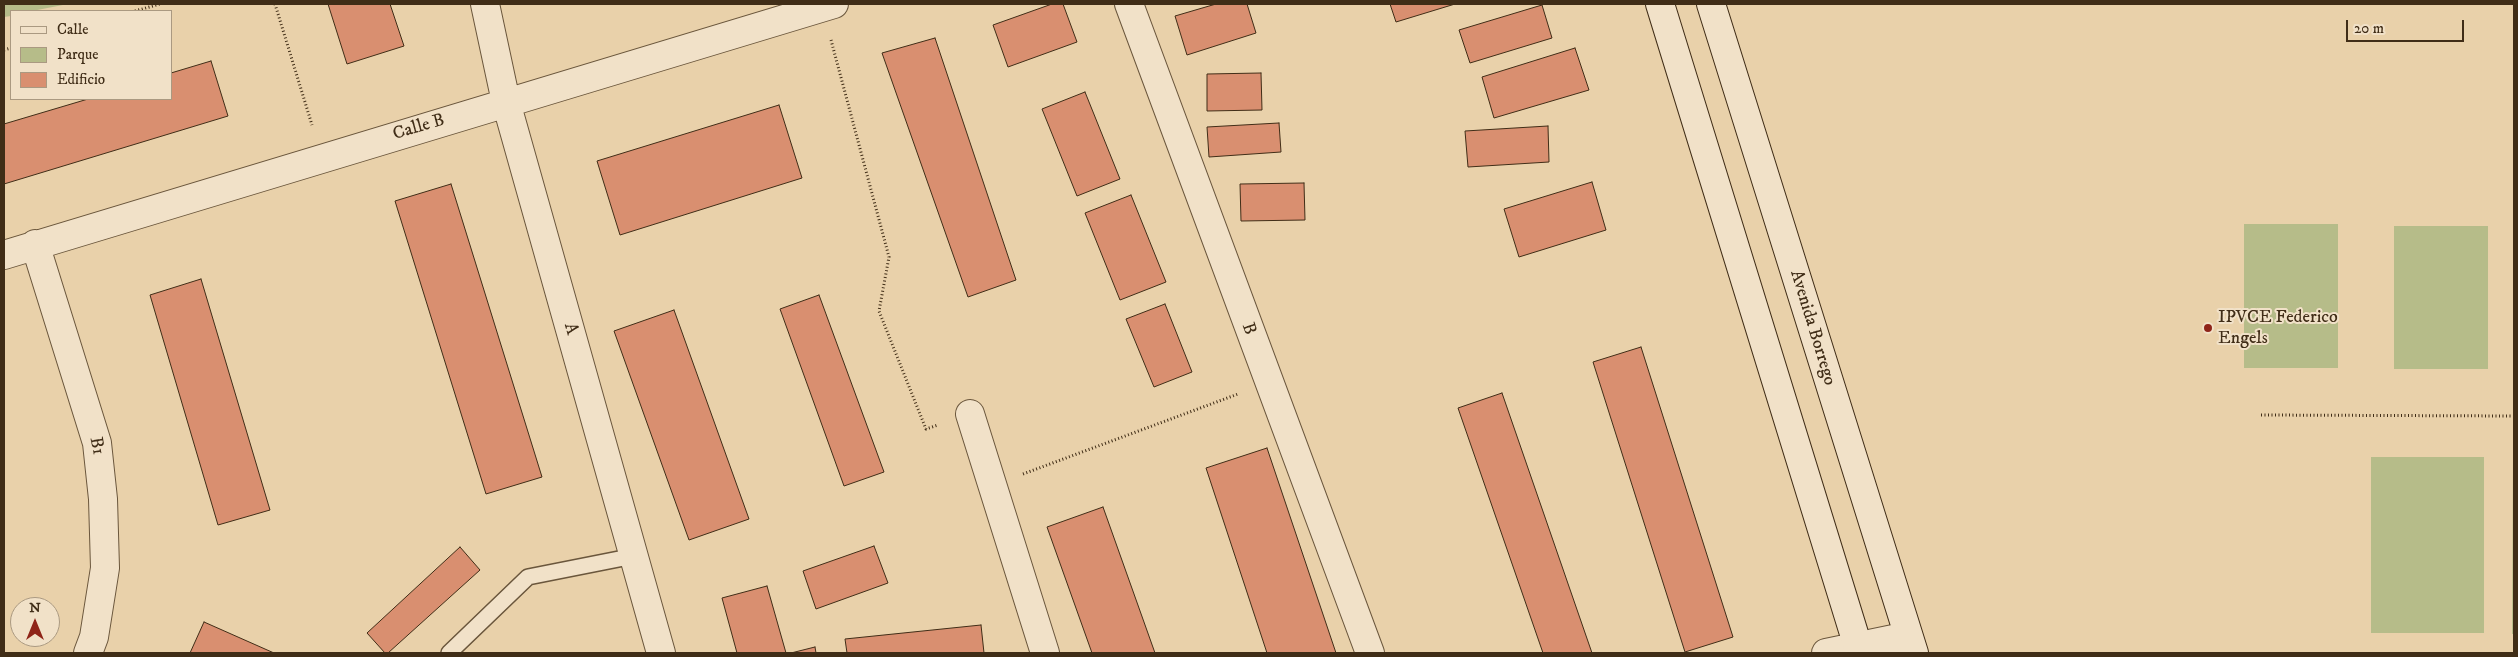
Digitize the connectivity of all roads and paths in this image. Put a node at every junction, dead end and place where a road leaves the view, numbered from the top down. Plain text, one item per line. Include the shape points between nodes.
1 (160, 4) edge
2 (275, 4) edge
3 (485, 4) edge
4 (1129, 4) edge
5 (1660, 4) edge
6 (1710, 4) edge
7 (828, 6) edge
8 (139, 10) edge
9 (506, 102) junction
10 (322, 157) junction
11 (35, 244) junction
12 (4, 255) edge
13 (1268, 383) junction
14 (970, 414) joint
15 (2261, 416) dead end
16 (2514, 416) edge
17 (992, 486) junction
18 (634, 556) junction
19 (1911, 645) edge
20 (1859, 649) edge
21 (88, 653) edge
22 (449, 653) edge
23 (661, 653) edge
24 (1045, 653) edge
25 (1370, 653) edge
26 (1826, 653) edge

1 - 8 path
2 - 10 path
3 - 9 street, A
4 - 13 street, B
5 - 20 street
6 - 19 street, Avenida Borrego
7 - 9 street, Calle B
7 - 14 path via 889,257 879,312 926,429
9 - 10 street, Calle B
9 - 18 street, A
10 - 11 street, Calle B
11 - 12 street, Calle B
11 - 21 street, B1 via 97,443 105,568 94,637
13 - 17 path
13 - 25 street, B
14 - 17 street
15 - 16 path
17 - 24 street
18 - 22 lane via 528,577
18 - 23 street, A
19 - 20 street
20 - 26 street

